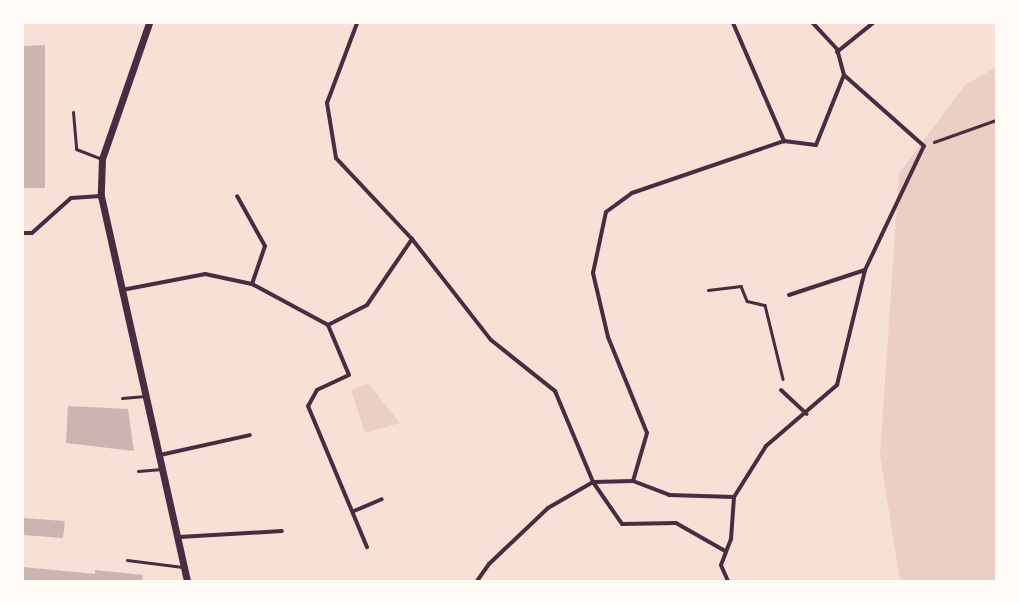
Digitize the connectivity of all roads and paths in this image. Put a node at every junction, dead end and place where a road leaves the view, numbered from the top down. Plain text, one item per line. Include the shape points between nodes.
1 (149, 23) edge
2 (357, 23) edge
3 (733, 23) edge
4 (813, 23) edge
5 (873, 23) edge
6 (837, 52) junction
7 (844, 75) junction
8 (73, 112) dead end
9 (996, 120) edge
10 (784, 141) junction
11 (924, 146) junction
12 (102, 159) junction
13 (101, 196) junction
14 (237, 196) dead end
15 (23, 234) edge
16 (412, 239) junction
17 (865, 270) junction
18 (252, 284) junction
19 (122, 290) junction
20 (708, 290) dead end
21 (789, 295) dead end
22 (328, 325) junction
23 (782, 390) joint
24 (146, 396) junction
25 (122, 398) dead end
26 (807, 414) junction
27 (250, 435) dead end
28 (160, 455) junction
29 (163, 468) junction
30 (138, 471) dead end
31 (633, 481) junction
32 (593, 482) junction
33 (734, 497) junction
34 (382, 499) dead end
35 (354, 510) junction
36 (282, 531) dead end
37 (179, 537) junction
38 (367, 546) dead end
39 (725, 551) junction
40 (127, 560) dead end
41 (184, 567) junction
42 (187, 581) edge
43 (477, 581) edge
44 (728, 581) edge

1 - 12 street
2 - 16 street via 327,103 336,158
3 - 10 street
4 - 6 street
5 - 6 street
6 - 7 street
7 - 10 street via 816,145
7 - 11 street
8 - 12 lane via 76,149
9 - 11 path
10 - 31 street via 632,193 606,212 593,272 608,337 647,433
11 - 17 street
12 - 13 street
13 - 15 street via 71,198 32,233
13 - 19 street
14 - 18 street via 265,246
16 - 22 street via 367,305
16 - 32 street via 491,340 555,391
17 - 21 street
17 - 26 street via 837,386
18 - 19 street via 205,274
18 - 22 street
19 - 24 street
20 - 23 path via 741,286 747,300 765,304 784,378
22 - 35 street via 349,375 317,390 308,406
23 - 26 street
24 - 25 lane
24 - 28 street
26 - 33 street via 766,446
27 - 28 street
28 - 29 street
29 - 30 lane
29 - 37 street
31 - 32 street
31 - 33 street via 669,495
32 - 39 street via 622,524 676,523
32 - 43 street via 548,508 489,564
33 - 39 street via 731,539
34 - 35 street
35 - 38 street
36 - 37 street
37 - 41 street
39 - 44 street via 721,565
40 - 41 lane
41 - 42 street

